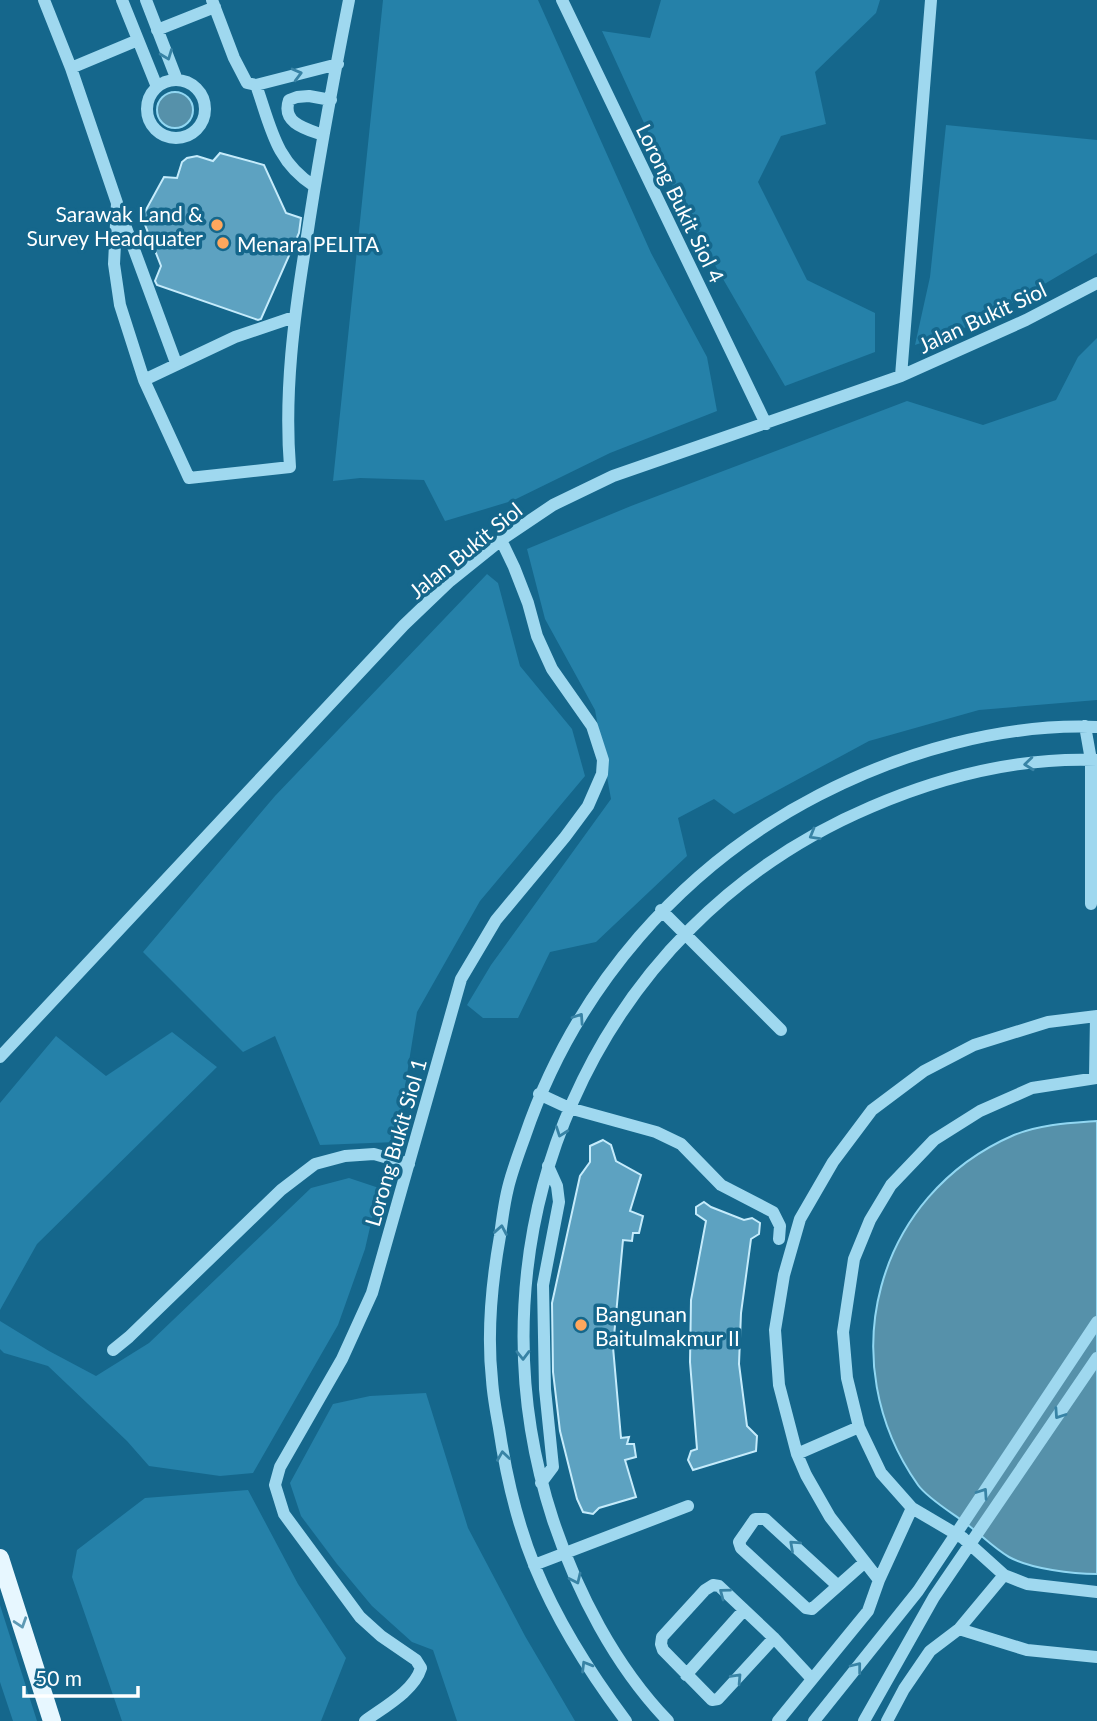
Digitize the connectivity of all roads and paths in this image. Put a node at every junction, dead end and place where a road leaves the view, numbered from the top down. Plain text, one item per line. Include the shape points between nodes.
1 (44, 0) edge
2 (122, 0) edge
3 (146, 0) edge
4 (349, 0) edge
5 (562, 0) edge
6 (931, 0) edge
7 (213, 4) edge
8 (157, 30) junction
9 (138, 40) junction
10 (338, 64) junction
11 (71, 68) junction
12 (177, 80) junction
13 (256, 85) junction
14 (157, 87) junction
15 (331, 100) junction
16 (323, 135) junction
17 (314, 186) junction
18 (117, 203) junction
19 (1097, 283) edge
20 (294, 317) junction
21 (176, 363) junction
22 (901, 376) junction
23 (144, 380) junction
24 (766, 424) junction
25 (501, 540) junction
26 (1091, 727) edge
27 (1094, 760) edge
28 (1091, 904) dead end
29 (661, 911) junction
30 (685, 934) junction
31 (1097, 1016) edge
32 (781, 1030) dead end
33 (0, 1056) edge
34 (1096, 1078) edge
35 (539, 1094) junction
36 (569, 1108) junction
37 (409, 1164) junction
38 (548, 1166) junction
39 (779, 1239) dead end
40 (1097, 1322) edge
41 (113, 1350) dead end
42 (1097, 1358) edge
43 (859, 1427) junction
44 (797, 1454) junction
45 (541, 1483) junction
46 (688, 1506) dead end
47 (912, 1508) junction
48 (564, 1552) junction
49 (0, 1559) edge
50 (865, 1562) junction
51 (534, 1565) junction
52 (1004, 1575) junction
53 (879, 1580) junction
54 (838, 1586) junction
55 (1097, 1592) edge
56 (744, 1610) junction
57 (868, 1611) junction
58 (959, 1629) junction
59 (886, 1630) junction
60 (774, 1638) junction
61 (930, 1651) junction
62 (900, 1657) junction
63 (1097, 1657) edge
64 (686, 1675) junction
65 (812, 1679) junction
66 (52, 1721) edge
67 (365, 1721) edge
68 (626, 1721) edge
69 (668, 1721) edge
70 (778, 1721) edge
71 (814, 1721) edge
72 (864, 1721) edge
73 (887, 1721) edge

1 - 11 street
2 - 9 street
3 - 8 street
4 - 10 street
5 - 24 street, Lorong Bukit Siol 4
6 - 22 street
7 - 8 street
7 - 13 street via 243,78
8 -> 12 street
9 - 11 street
9 - 14 street
13 -> 10 street
10 - 15 street
11 - 18 street
12 - 14 street
12 - 14 street via 194,86 204,103 197,129 181,138 163,135 150,121 147,103
13 - 17 street via 281,152 297,175
15 - 16 street
15 - 16 street via 298,97 287,104 286,112 295,124
16 - 17 street
17 - 20 street
18 - 21 street
18 - 23 street via 114,264 120,305
19 - 22 street, Jalan Bukit Siol
20 - 21 street
20 - 23 street via 290,467 189,478
21 - 23 street
22 - 24 street, Jalan Bukit Siol
24 - 25 street, Jalan Bukit Siol via 613,476 553,505
25 - 33 street, Jalan Bukit Siol via 450,580 404,625
25 - 37 street, Lorong Bukit Siol 1 via 552,668 592,726 603,760 602,774 588,806 496,920 461,979
26 - 27 street
26 - 29 street via 1007,733 929,750 855,776 763,827
27 - 28 street
27 -> 30 street via 1026,764 963,775 865,809 785,852 733,890
29 - 30 street
35 -> 29 street via 572,1028 613,967
30 - 32 street
30 - 36 street via 607,1035
31 - 34 street
31 - 44 street via 1048,1022 974,1045 924,1071 872,1110 833,1161 800,1219 775,1330 779,1385
34 - 43 street via 1032,1088 980,1111 934,1140 891,1185 854,1259 843,1332 846,1378
35 - 36 street
51 -> 35 street via 505,1473 491,1364 492,1281 508,1186
36 -> 38 street
36 - 39 street via 656,1132 681,1144 722,1185 773,1212 780,1226
37 - 41 street via 374,1154 315,1164
37 - 67 street, Lorong Bukit Siol 1 via 372,1293 275,1485 284,1514 360,1617 421,1668 409,1688
38 -> 45 street via 524,1292 527,1408
38 - 45 street via 559,1202 542,1285 553,1467
59 -> 40 street via 918,1591
42 -> 62 street via 934,1597
43 - 44 street
43 - 47 street via 881,1473
44 - 50 street via 830,1517
45 - 48 street
46 - 48 street
47 - 52 street via 963,1538
47 - 53 street
48 - 51 street
48 -> 69 street via 623,1663
49 -> 66 main road
50 - 53 street
50 - 54 street
68 -> 51 street via 562,1625
52 - 55 street via 1027,1584
52 - 58 street
53 - 57 street
54 -> 54 street via 765,1519 755,1519 741,1536 741,1548 806,1608 817,1607
56 - 60 street
56 - 64 street
56 -> 64 street via 713,1585 662,1637 663,1650
57 - 59 street
57 - 65 street
58 - 61 street
58 - 63 street via 1027,1650
71 -> 59 street
64 -> 60 street via 712,1700 718,1699
60 - 65 street
61 - 62 street
61 - 73 street
62 - 72 street
65 - 70 street

